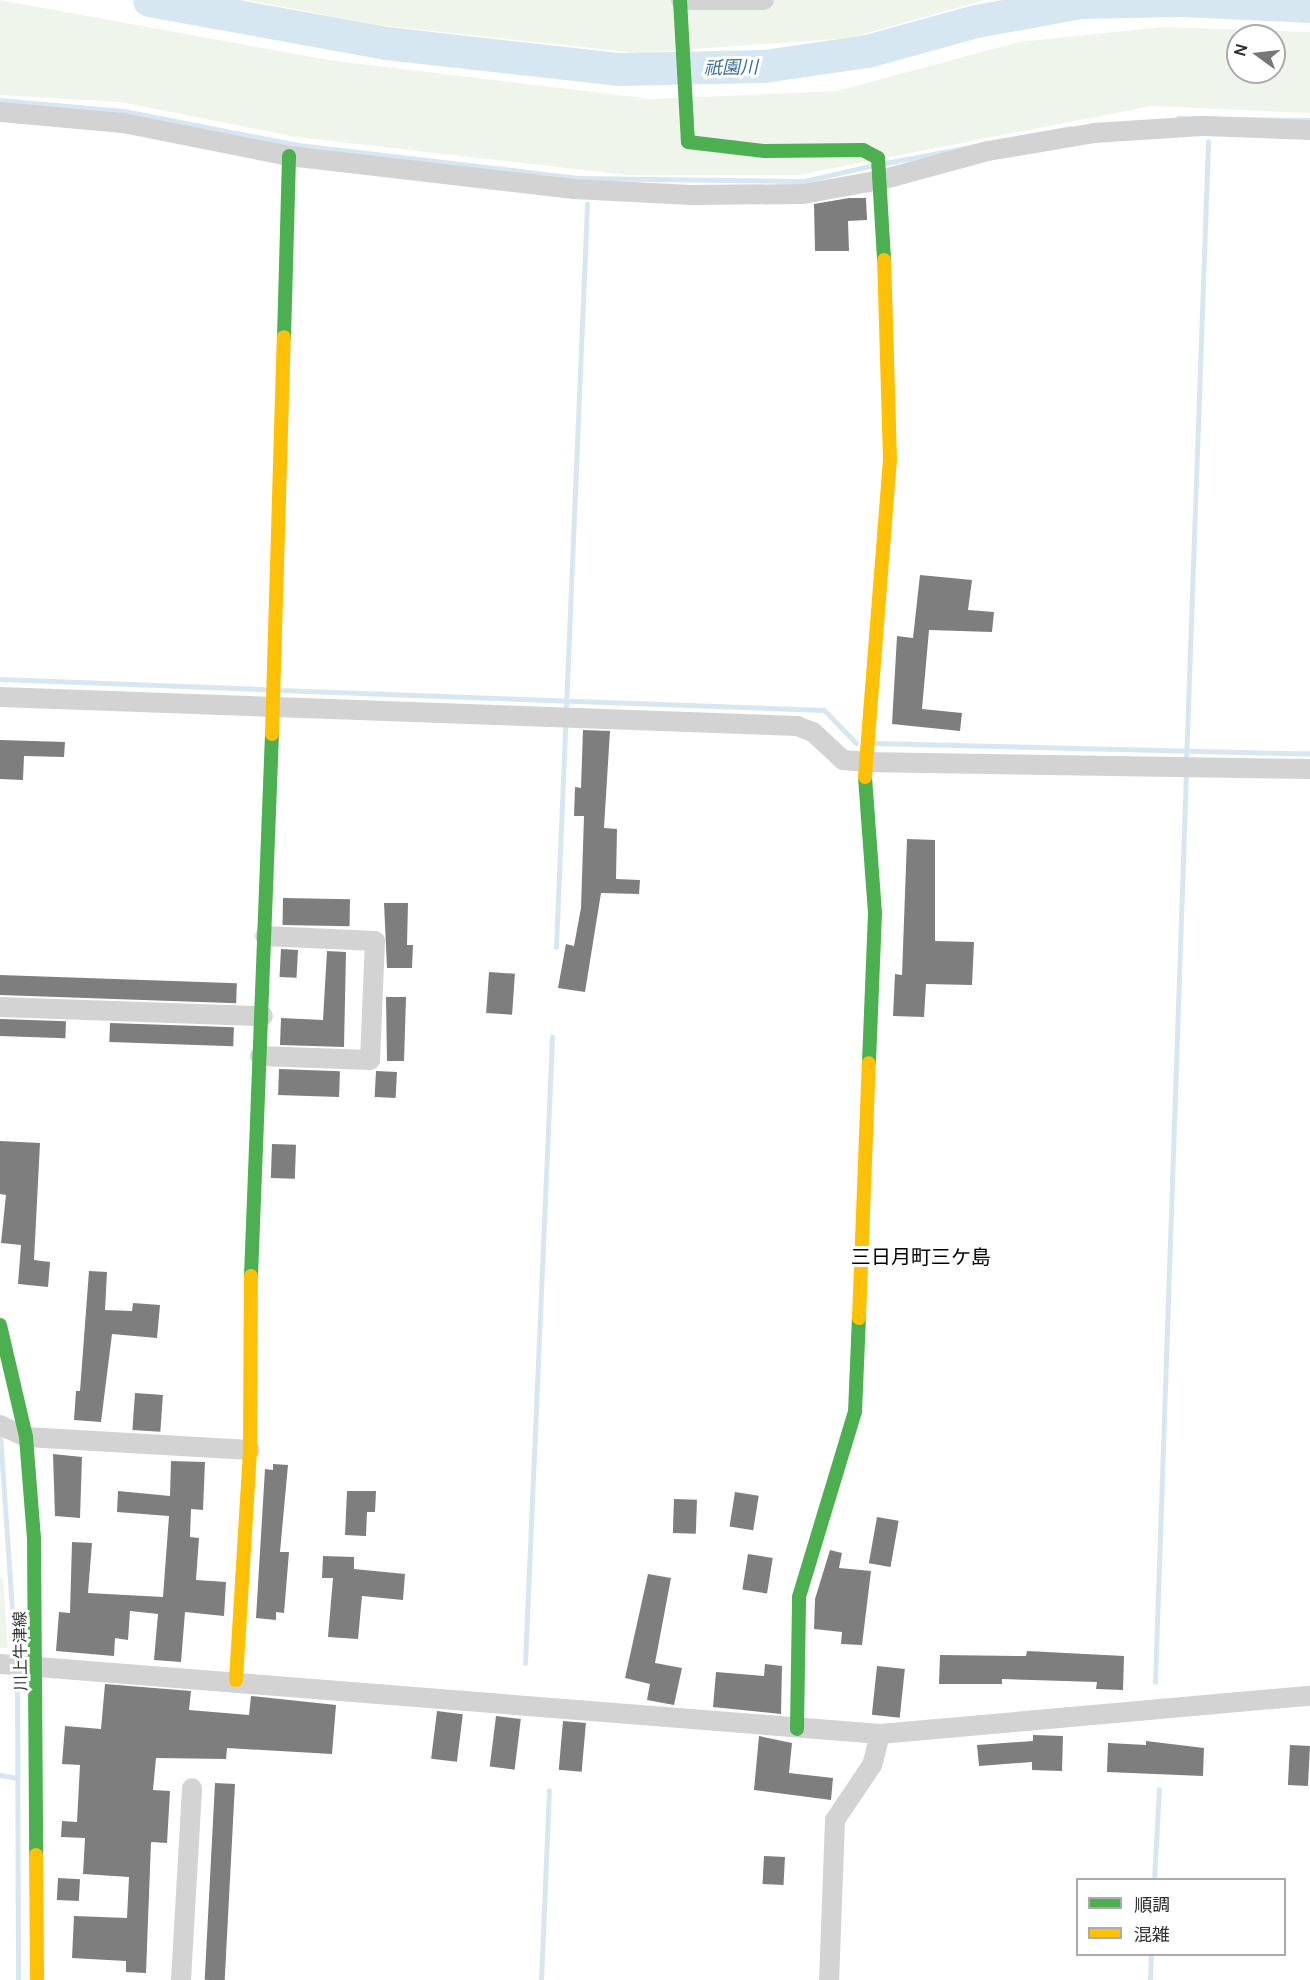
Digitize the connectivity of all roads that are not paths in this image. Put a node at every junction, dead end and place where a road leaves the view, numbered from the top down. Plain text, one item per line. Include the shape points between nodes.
1 (681, 0) edge
2 (764, 0) edge
3 (0, 112) edge
4 (1310, 130) edge
5 (289, 156) junction
6 (881, 180) junction
7 (0, 697) edge
8 (273, 707) junction
9 (864, 762) junction
10 (1310, 769) edge
11 (265, 936) junction
12 (0, 1007) edge
13 (263, 1016) junction
14 (260, 1056) junction
15 (0, 1325) edge
16 (2, 1424) edge
17 (26, 1437) junction
18 (250, 1450) junction
19 (17, 1665) edge
20 (236, 1680) junction
21 (1310, 1696) edge
22 (796, 1729) junction
23 (880, 1734) junction
24 (192, 1788) dead end
25 (37, 1980) edge
26 (181, 1980) edge
27 (829, 1980) edge

1 - 2 street
1 - 6 street via 688,142 765,151 862,150 878,158
3 - 5 street via 123,123
4 - 6 street via 1203,126 1094,133 988,151
5 - 6 street via 574,189 691,195 803,194
5 - 8 street
6 - 9 street via 890,459
7 - 8 street
8 - 9 street via 797,726 813,732 843,759
8 - 11 street
9 - 10 street
9 - 22 street via 875,913 855,1412 799,1597
11 - 13 street
11 - 14 street via 375,941 370,1060
12 - 13 street
13 - 14 street
14 - 18 street via 252,1191
15 - 17 street, 川上牛津線
16 - 17 street
17 - 18 street
17 - 19 street, 川上牛津線
18 - 20 street
19 - 20 street
19 - 25 street, 川上牛津線
20 - 22 street
21 - 23 street
22 - 23 street
23 - 27 street via 872,1765 835,1820
24 - 26 street

